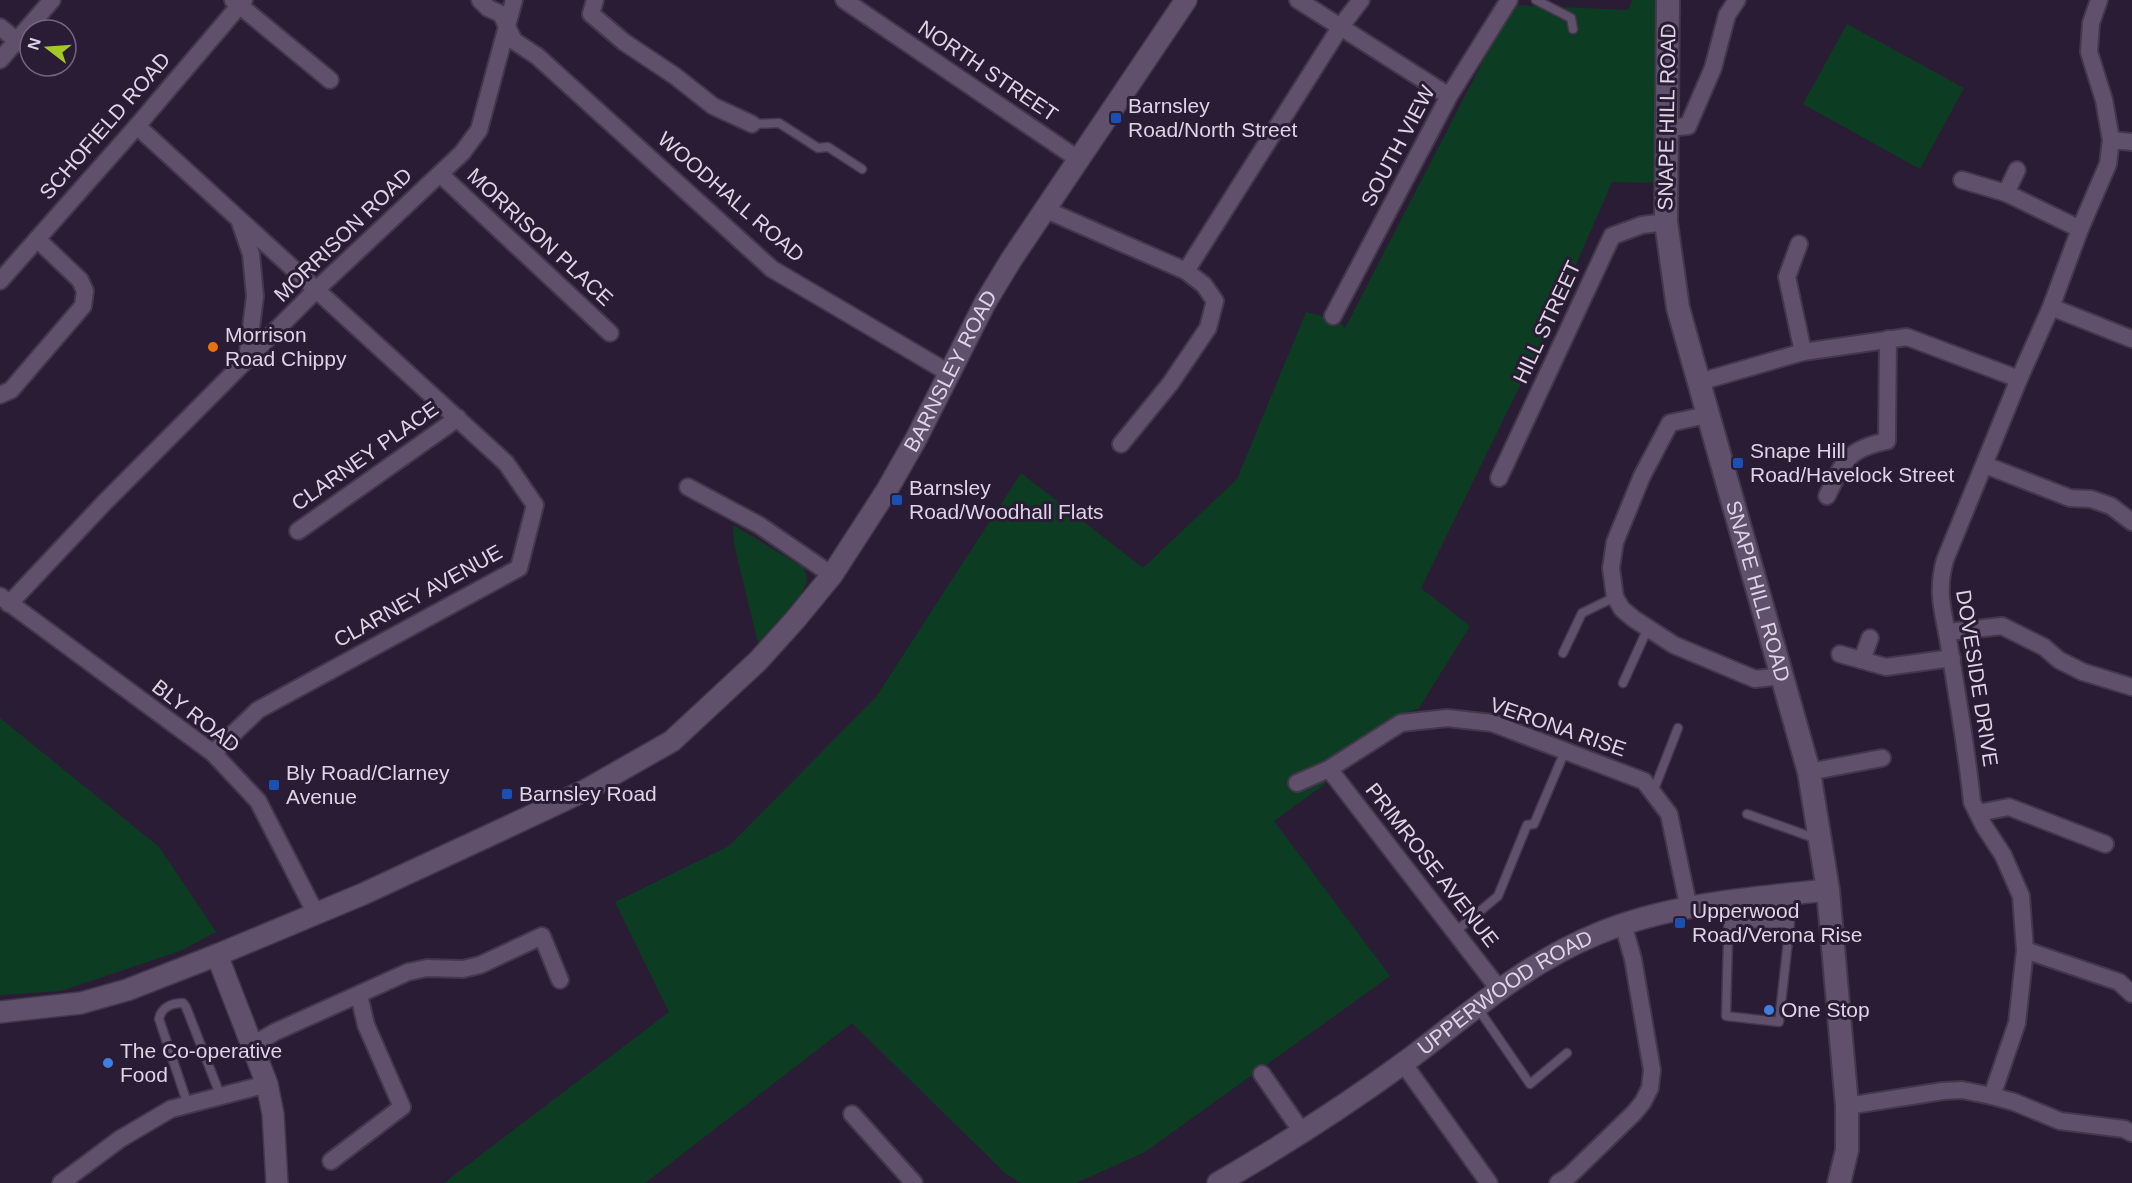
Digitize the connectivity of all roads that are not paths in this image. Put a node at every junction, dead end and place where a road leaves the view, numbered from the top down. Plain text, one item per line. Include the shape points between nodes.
1 (52, 0) edge
2 (480, 0) edge
3 (514, 0) edge
4 (595, 0) edge
5 (844, 0) edge
6 (1186, 0) edge
7 (1298, 0) edge
8 (1361, 0) edge
9 (1509, 0) edge
10 (1536, 0) edge
11 (1668, 0) edge
12 (1737, 0) edge
13 (2099, 0) edge
14 (238, 2) edge
15 (508, 24) junction
16 (1341, 26) junction
17 (0, 27) edge
18 (1573, 29) dead end
19 (17, 41) junction
20 (0, 60) edge
21 (330, 80) dead end
22 (1449, 96) junction
23 (752, 124) joint
24 (137, 126) junction
25 (1667, 128) junction
26 (2111, 140) junction
27 (2132, 142) edge
28 (1078, 159) junction
29 (862, 169) dead end
30 (2018, 170) dead end
31 (440, 174) junction
32 (1962, 180) dead end
33 (2006, 193) junction
34 (1044, 209) junction
35 (239, 219) junction
36 (1666, 222) junction
37 (2080, 229) junction
38 (37, 239) junction
39 (1799, 244) dead end
40 (1186, 271) junction
41 (0, 281) edge
42 (317, 289) junction
43 (2051, 307) junction
44 (1333, 316) dead end
45 (610, 333) dead end
46 (1888, 339) junction
47 (2132, 339) edge
48 (1803, 352) junction
49 (247, 360) junction
50 (950, 373) junction
51 (2019, 379) junction
52 (1700, 382) junction
53 (0, 395) edge
54 (1707, 415) junction
55 (458, 418) junction
56 (1121, 444) dead end
57 (1985, 465) junction
58 (1499, 478) dead end
59 (688, 487) dead end
60 (1827, 496) dead end
61 (2132, 522) edge
62 (298, 531) dead end
63 (831, 575) junction
64 (1615, 597) junction
65 (5, 600) edge
66 (1648, 628) junction
67 (1948, 632) junction
68 (1870, 638) dead end
69 (1563, 653) dead end
70 (1839, 654) dead end
71 (1952, 658) junction
72 (1862, 660) junction
73 (1782, 676) junction
74 (1623, 683) dead end
75 (2132, 687) edge
76 (1678, 728) dead end
77 (1565, 751) junction
78 (213, 753) junction
79 (1882, 758) dead end
80 (1329, 769) junction
81 (1809, 772) junction
82 (1298, 783) dead end
83 (1653, 792) junction
84 (1978, 813) junction
85 (1747, 814) dead end
86 (1820, 840) junction
87 (2105, 844) dead end
88 (1828, 890) junction
89 (1729, 901) junction
90 (1689, 909) junction
91 (316, 914) junction
92 (1623, 924) junction
93 (1728, 924) junction
94 (1455, 932) junction
95 (2025, 950) junction
96 (217, 955) junction
97 (560, 980) dead end
98 (1499, 989) junction
99 (2132, 994) edge
100 (359, 995) junction
101 (1476, 1006) junction
102 (0, 1012) edge
103 (254, 1045) junction
104 (1567, 1053) dead end
105 (1403, 1063) junction
106 (1262, 1074) dead end
107 (267, 1084) junction
108 (1992, 1096) junction
109 (221, 1097) junction
110 (188, 1105) junction
111 (1847, 1106) junction
112 (852, 1114) dead end
113 (1302, 1132) junction
114 (2132, 1133) edge
115 (331, 1161) dead end
116 (60, 1183) edge
117 (277, 1183) edge
118 (914, 1183) edge
119 (1218, 1183) edge
120 (1489, 1183) edge
121 (1558, 1183) edge
122 (1839, 1183) edge

1 - 19 street
2 - 15 street, WOODHALL ROAD via 501,14
3 - 15 street, MORRISON ROAD
4 - 23 street via 591,14 624,42 713,106
5 - 28 street, NORTH STREET
6 - 28 street, BARNSLEY ROAD
7 - 16 street
8 - 16 street
9 - 22 street, SOUTH VIEW
10 - 18 lane via 1571,18
11 - 25 main road, SNAPE HILL ROAD
12 - 25 street via 1727,15 1713,68 1688,126
13 - 26 street, DOVESIDE DRIVE via 2091,23 2089,52
14 - 21 street
14 - 24 street, SCHOFIELD ROAD
15 - 31 street, MORRISON ROAD via 479,130
15 - 50 street, WOODHALL ROAD via 514,40 537,56 772,269
16 - 22 street
16 - 40 street
17 - 19 street
19 - 20 street
22 - 44 street, SOUTH VIEW
23 - 29 lane via 779,123
24 - 35 street, CLARNEY AVENUE
24 - 38 street, SCHOFIELD ROAD
25 - 36 main road, SNAPE HILL ROAD
26 - 27 street
26 - 37 street, DOVESIDE DRIVE via 2108,165
28 - 34 street, BARNSLEY ROAD
30 - 33 street
31 - 42 street, MORRISON ROAD
31 - 45 street, MORRISON PLACE
32 - 33 street
33 - 37 street
34 - 40 street
34 - 50 street, BARNSLEY ROAD via 985,303
35 - 42 street, CLARNEY AVENUE
35 - 49 street via 251,254 255,296
36 - 52 main road, SNAPE HILL ROAD via 1678,308
36 - 58 street, HILL STREET via 1642,225 1612,236
37 - 43 street, DOVESIDE DRIVE
38 - 41 street, SCHOFIELD ROAD
38 - 53 street via 80,280 85,291 83,306 11,390
39 - 48 street via 1787,277
40 - 56 street via 1204,285 1215,301 1208,328 1170,384
42 - 49 street, MORRISON ROAD
42 - 55 street, CLARNEY AVENUE
43 - 47 street
43 - 51 street, DOVESIDE DRIVE
46 - 48 street
46 - 51 street via 1907,337
46 - 60 street via 1887,441 1852,454
48 - 52 street
49 - 65 street, MORRISON ROAD
50 - 63 street, BARNSLEY ROAD via 887,490
51 - 57 street, DOVESIDE DRIVE
52 - 54 main road, SNAPE HILL ROAD
54 - 64 street via 1670,423 1642,476 1615,542 1611,568
54 - 73 main road, SNAPE HILL ROAD
55 - 62 street, CLARNEY PLACE
55 - 78 street, CLARNEY AVENUE via 506,462 535,505 519,568 258,711
57 - 61 street via 2070,498 2112,506
57 - 67 street, DOVESIDE DRIVE via 1940,579
59 - 63 street via 759,525
63 - 91 street, BARNSLEY ROAD via 758,661 672,741 586,790
64 - 66 street via 1622,609
64 - 69 lane via 1582,612
65 - 78 street, BLY ROAD
66 - 73 street via 1674,645 1755,679
66 - 74 lane
67 - 71 street, DOVESIDE DRIVE
67 - 75 street via 2002,626 2083,672
68 - 72 street
70 - 72 street
71 - 72 street via 1886,667
71 - 84 street, DOVESIDE DRIVE via 1972,802
73 - 81 main road, SNAPE HILL ROAD
76 - 83 lane
77 - 80 street, VERONA RISE via 1492,723 1447,718 1401,723
77 - 83 street, VERONA RISE via 1644,781
77 - 94 lane via 1534,824 1527,825 1498,896
78 - 91 street, BLY ROAD via 258,801
79 - 81 street
80 - 82 street, VERONA RISE
80 - 94 street, PRIMROSE AVENUE
81 - 86 main road, SNAPE HILL ROAD
83 - 90 street, VERONA RISE via 1669,814
84 - 87 street via 2009,807
84 - 95 street, DOVESIDE DRIVE via 2003,855 2020,896
85 - 86 lane
86 - 88 main road, SNAPE HILL ROAD
88 - 89 street, UPPERWOOD ROAD
88 - 111 main road, SNAPE HILL ROAD
89 - 90 street, UPPERWOOD ROAD
89 - 93 lane
90 - 92 street, UPPERWOOD ROAD
91 - 96 street, BARNSLEY ROAD
92 - 98 street, UPPERWOOD ROAD via 1540,961
92 - 121 street via 1634,959 1652,1070 1650,1088 1634,1113
93 - 93 lane via 1726,1016 1779,1022 1790,923
94 - 98 street, PRIMROSE AVENUE
95 - 99 street via 2119,982
95 - 108 street, DOVESIDE DRIVE via 2017,1023
96 - 102 street, BARNSLEY ROAD via 127,990 81,1003
96 - 103 street
97 - 100 street via 542,936 480,965 408,972
98 - 101 street, UPPERWOOD ROAD
100 - 103 street
100 - 115 street via 366,1025 402,1107
101 - 104 lane via 1530,1084
101 - 105 street, UPPERWOOD ROAD
103 - 107 street
105 - 113 street, UPPERWOOD ROAD
105 - 120 street
106 - 113 street
107 - 109 street
107 - 117 street
108 - 111 street via 1943,1091
108 - 114 street via 2060,1121
109 - 110 street
109 - 110 lane via 186,1006 177,1003 165,1007 159,1019
110 - 116 street via 171,1109 120,1139
111 - 122 main road, SNAPE HILL ROAD via 1847,1150
112 - 118 street
113 - 119 street, UPPERWOOD ROAD

